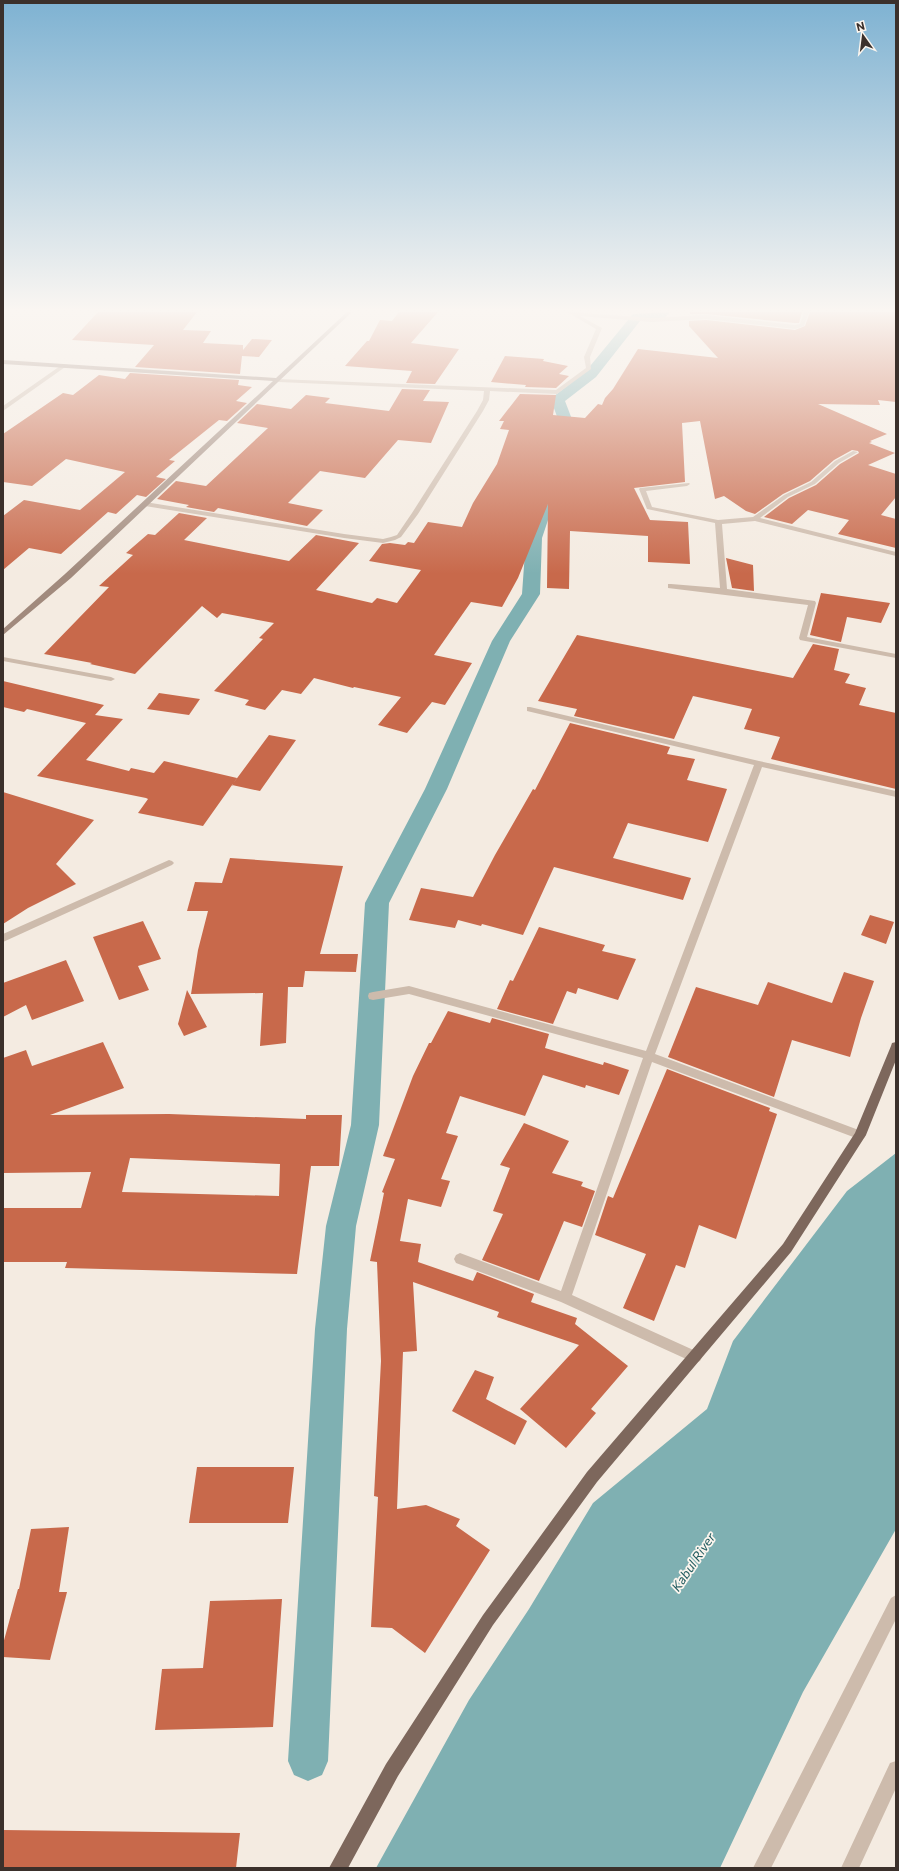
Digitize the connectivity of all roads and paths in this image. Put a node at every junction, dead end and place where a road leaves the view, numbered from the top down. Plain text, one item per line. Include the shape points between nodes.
1 (17, 399) edge
2 (258, 399) edge
3 (486, 399) edge
4 (3, 409) edge
5 (855, 452) dead end
6 (687, 484) dead end
7 (145, 504) junction
8 (755, 519) junction
9 (718, 522) junction
10 (896, 554) edge
11 (671, 586) dead end
12 (724, 591) junction
13 (3, 633) edge
14 (896, 656) edge
15 (3, 659) edge
16 (111, 679) dead end
17 (530, 709) dead end
18 (759, 764) junction
19 (896, 794) edge
20 (169, 862) dead end
21 (3, 938) edge
22 (373, 996) dead end
23 (896, 1046) edge
24 (648, 1056) junction
25 (860, 1135) junction
26 (460, 1259) dead end
27 (565, 1298) junction
28 (695, 1356) junction
29 (896, 1603) edge
30 (896, 1769) edge
31 (338, 1868) edge
32 (762, 1868) edge
33 (850, 1868) edge

1 - 4 street
2 - 7 main road
3 - 7 street via 419,508 399,536 393,539 383,541 344,536
5 - 8 street via 837,462 813,483 786,496
6 - 9 street via 642,489 649,508
7 - 13 main road
8 - 9 street
8 - 10 street
9 - 12 street
11 - 12 street
12 - 14 street via 812,603 803,638
15 - 16 street
17 - 18 street
18 - 19 street
18 - 24 street
20 - 21 street
22 - 24 street via 409,990
23 - 25 main road
24 - 25 street
24 - 27 street
25 - 28 main road via 787,1248
26 - 27 street
27 - 28 street
28 - 31 main road via 592,1477 488,1620 392,1770
29 - 32 street
30 - 33 street

